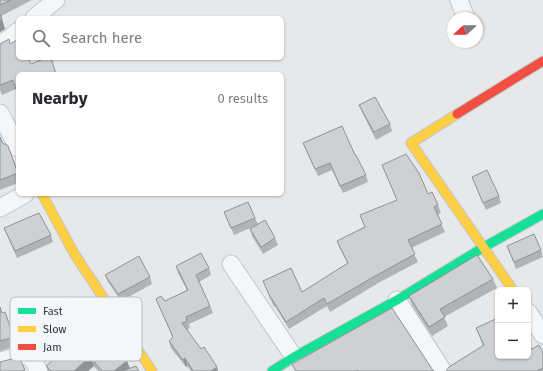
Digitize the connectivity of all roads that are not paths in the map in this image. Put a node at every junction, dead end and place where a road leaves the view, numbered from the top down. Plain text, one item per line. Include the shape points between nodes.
1 (56, 0) edge
2 (460, 0) edge
3 (464, 12) edge
4 (36, 16) edge
5 (16, 33) edge
6 (0, 44) edge
7 (543, 61) edge
8 (0, 112) edge
9 (16, 144) edge
10 (21, 196) edge
11 (43, 196) edge
12 (0, 208) edge
13 (543, 214) edge
14 (484, 246) junction
15 (231, 264) dead end
16 (511, 287) edge
17 (103, 297) edge
18 (396, 300) junction
19 (531, 317) edge
20 (543, 335) edge
21 (142, 356) edge
22 (294, 357) junction
23 (10, 359) edge
24 (0, 361) edge
25 (33, 361) edge
26 (39, 371) edge
27 (152, 371) edge
28 (272, 371) edge
29 (443, 371) edge

1 - 4 street
2 - 3 street
5 - 6 street
7 - 14 street via 411,144
8 - 9 street
10 - 12 street
11 - 17 street via 75,255
13 - 14 street
14 - 16 street
14 - 18 street
15 - 22 street
18 - 22 street
18 - 29 street
19 - 20 street
21 - 27 street
22 - 28 street
23 - 24 street
25 - 26 street

